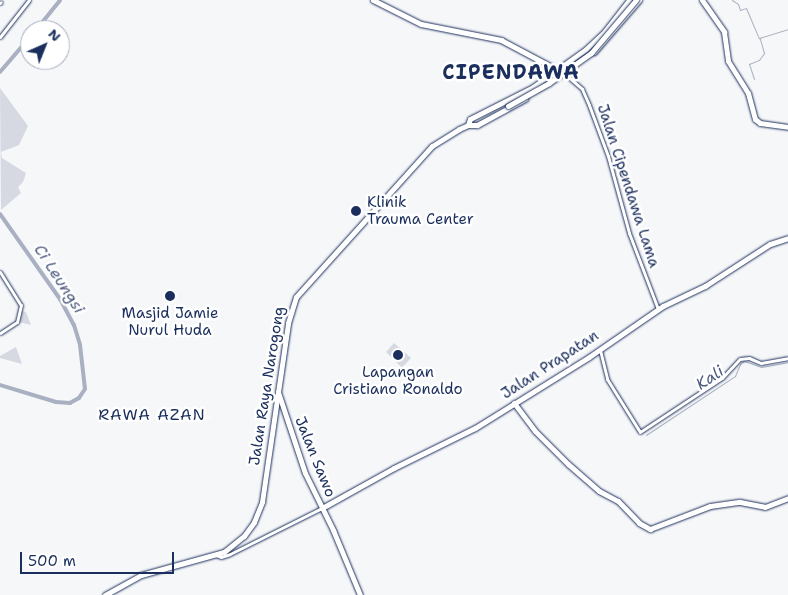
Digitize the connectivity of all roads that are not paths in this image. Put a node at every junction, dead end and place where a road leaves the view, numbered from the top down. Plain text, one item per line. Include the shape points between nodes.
1 (29, 0) edge
2 (372, 0) edge
3 (378, 0) edge
4 (634, 0) edge
5 (702, 0) edge
6 (384, 5) junction
7 (0, 36) edge
8 (589, 48) junction
9 (594, 52) junction
10 (564, 71) junction
11 (469, 124) junction
12 (788, 128) edge
13 (788, 238) edge
14 (0, 272) edge
15 (658, 309) junction
16 (0, 333) edge
17 (600, 349) junction
18 (788, 358) edge
19 (278, 390) junction
20 (514, 403) junction
21 (788, 498) edge
22 (322, 508) junction
23 (216, 555) junction
24 (105, 595) edge
25 (360, 595) edge

1 - 7 street
2 - 6 main road
3 - 6 main road
4 - 8 main road, Jalan Raya Narogong
4 - 9 main road, Jalan Raya Narogong
4 - 11 main road, bridge via 591,53 549,84
5 - 12 main road via 724,32 728,61 748,93 755,119 760,124
6 - 10 main road via 413,19 494,35
8 - 9 main road
8 - 10 main road, Jalan Raya Narogong
9 - 10 main road, Jalan Raya Narogong
10 - 11 main road, Jalan Raya Narogong
10 - 11 main road, Jalan Raya Narogong via 512,107
10 - 15 street, Jalan Cipendawa Lama via 582,89 590,105 629,233
11 - 19 main road, Jalan Raya Narogong via 424,154 299,293 290,312
13 - 15 main road, Jalan Prapatan via 770,244 704,286
14 - 16 street via 21,305 17,322
15 - 17 main road, Jalan Prapatan
17 - 18 street via 606,379 642,431 722,378 740,359 761,362
17 - 20 main road, Jalan Prapatan
19 - 22 main road, Jalan Sawo via 302,465
19 - 23 main road, Jalan Raya Narogong via 258,514 242,538
20 - 21 main road via 568,464 650,529 710,506 740,502 764,508
20 - 22 main road, Jalan Prapatan via 475,428
22 - 23 street, Jalan Sawo via 230,554
22 - 25 main road
23 - 24 main road, Jalan Raya Narogong via 141,575

